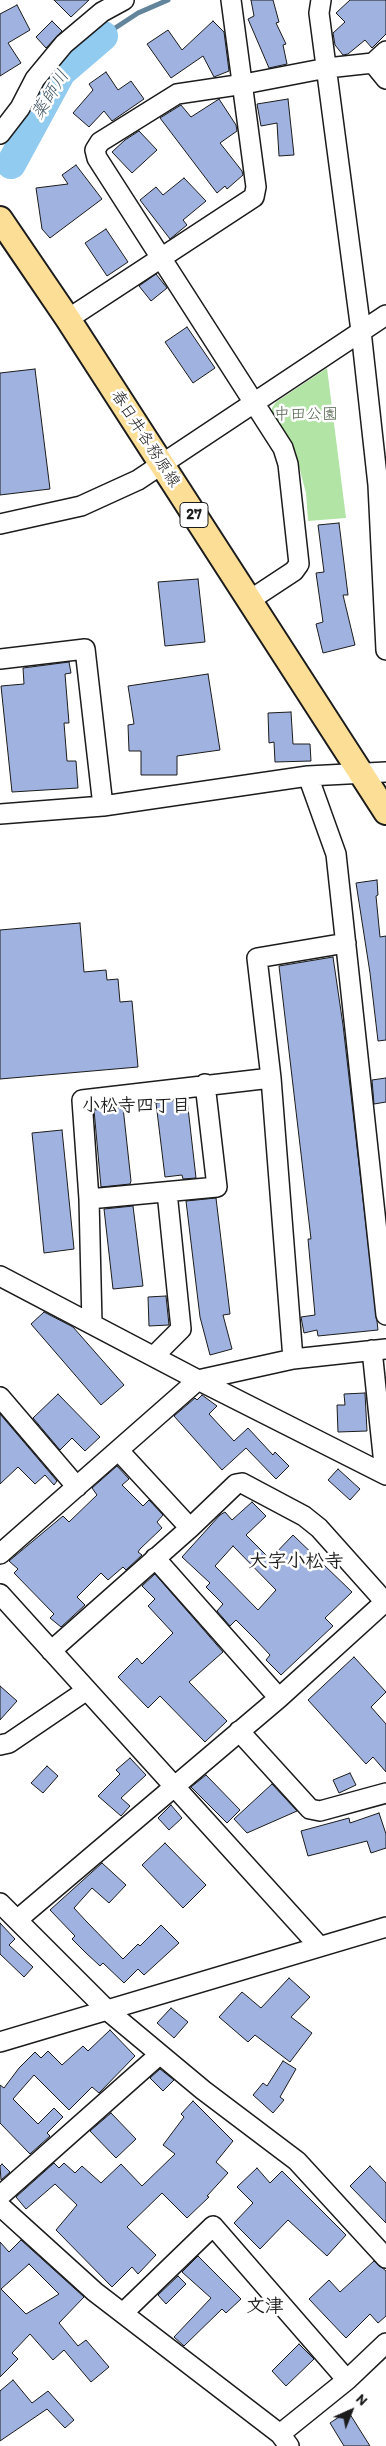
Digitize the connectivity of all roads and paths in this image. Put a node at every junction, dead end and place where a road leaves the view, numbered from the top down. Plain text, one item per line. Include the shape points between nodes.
1 (124, 0) edge
2 (231, 0) edge
3 (322, 0) edge
4 (379, 57) edge
5 (327, 68) junction
6 (386, 79) edge
7 (244, 84) junction
8 (0, 134) edge
9 (0, 218) edge
10 (161, 258) junction
11 (386, 315) edge
12 (68, 319) junction
13 (361, 331) junction
14 (255, 402) junction
15 (162, 466) junction
16 (382, 484) edge
17 (0, 524) edge
18 (250, 600) junction
19 (386, 650) edge
20 (0, 660) edge
21 (386, 772) edge
22 (361, 773) junction
23 (308, 776) junction
24 (103, 806) junction
25 (386, 812) edge
26 (0, 814) edge
27 (346, 943) junction
28 (271, 1078) junction
29 (205, 1084) junction
30 (167, 1192) junction
31 (88, 1199) junction
32 (0, 1276) edge
33 (386, 1315) edge
34 (92, 1324) junction
35 (379, 1349) edge
36 (154, 1356) junction
37 (293, 1359) junction
38 (198, 1380) junction
39 (0, 1396) edge
40 (119, 1451) junction
41 (386, 1474) edge
42 (78, 1487) junction
43 (190, 1528) junction
44 (0, 1554) edge
45 (155, 1558) junction
46 (0, 1594) edge
47 (386, 1602) edge
48 (51, 1650) junction
49 (87, 1690) junction
50 (278, 1698) junction
51 (239, 1731) junction
52 (0, 1745) edge
53 (174, 1786) junction
54 (386, 1793) edge
55 (0, 1903) edge
56 (17, 1920) junction
57 (386, 1927) edge
58 (320, 1946) junction
59 (107, 2010) junction
60 (0, 2042) edge
61 (159, 2055) junction
62 (0, 2196) edge
63 (0, 2206) edge
64 (386, 2258) edge
65 (122, 2313) junction
66 (386, 2343) edge
67 (348, 2380) junction
68 (284, 2440) edge

1 - 8 street via 102,12 64,44 35,79 20,108
2 - 7 street
3 - 5 street via 319,13
4 - 5 street
4 - 6 street
5 - 7 street
5 - 13 street
7 - 10 street via 256,187 254,197
7 - 10 street via 177,94 96,145 97,158
9 - 12 main road, 春日井各務原線 / 27
10 - 12 street
10 - 14 street
11 - 13 street
12 - 15 main road, 春日井各務原線 / 27
13 - 14 street
13 - 16 street
14 - 15 street
14 - 18 street via 283,448 288,464 299,561 294,571
15 - 17 street via 81,506
15 - 18 main road, 春日井各務原線 / 27
16 - 19 street
18 - 22 main road, 春日井各務原線 / 27
20 - 24 street via 85,649
21 - 22 street
22 - 23 street
22 - 25 main road, 春日井各務原線 / 27
23 - 24 street
23 - 27 street via 336,854
24 - 26 street
27 - 28 street via 257,958
27 - 33 street
28 - 29 street
28 - 37 street
29 - 30 street via 217,1187
29 - 31 street via 82,1100
30 - 31 street
30 - 36 street via 181,1329
31 - 34 street
32 - 34 street
34 - 36 street
35 - 37 street
35 - 41 street
36 - 38 street
37 - 38 street
38 - 40 street
38 - 41 street
39 - 42 street
40 - 42 street
40 - 43 street
42 - 44 street
43 - 45 street
43 - 47 street via 236,1484 248,1485 313,1522
45 - 48 street
45 - 50 street
46 - 48 street
47 - 50 street
48 - 49 street
49 - 52 street via 9,1743
49 - 53 street
50 - 51 street
51 - 53 street
51 - 54 street via 310,1809 320,1811
53 - 56 street
53 - 58 street
55 - 56 street
56 - 59 street
57 - 58 street
58 - 59 street
59 - 60 street
59 - 61 street
61 - 62 street
61 - 64 street via 297,2161
63 - 65 street
65 - 67 street via 213,2226
65 - 68 street
66 - 67 street
67 - 68 street

